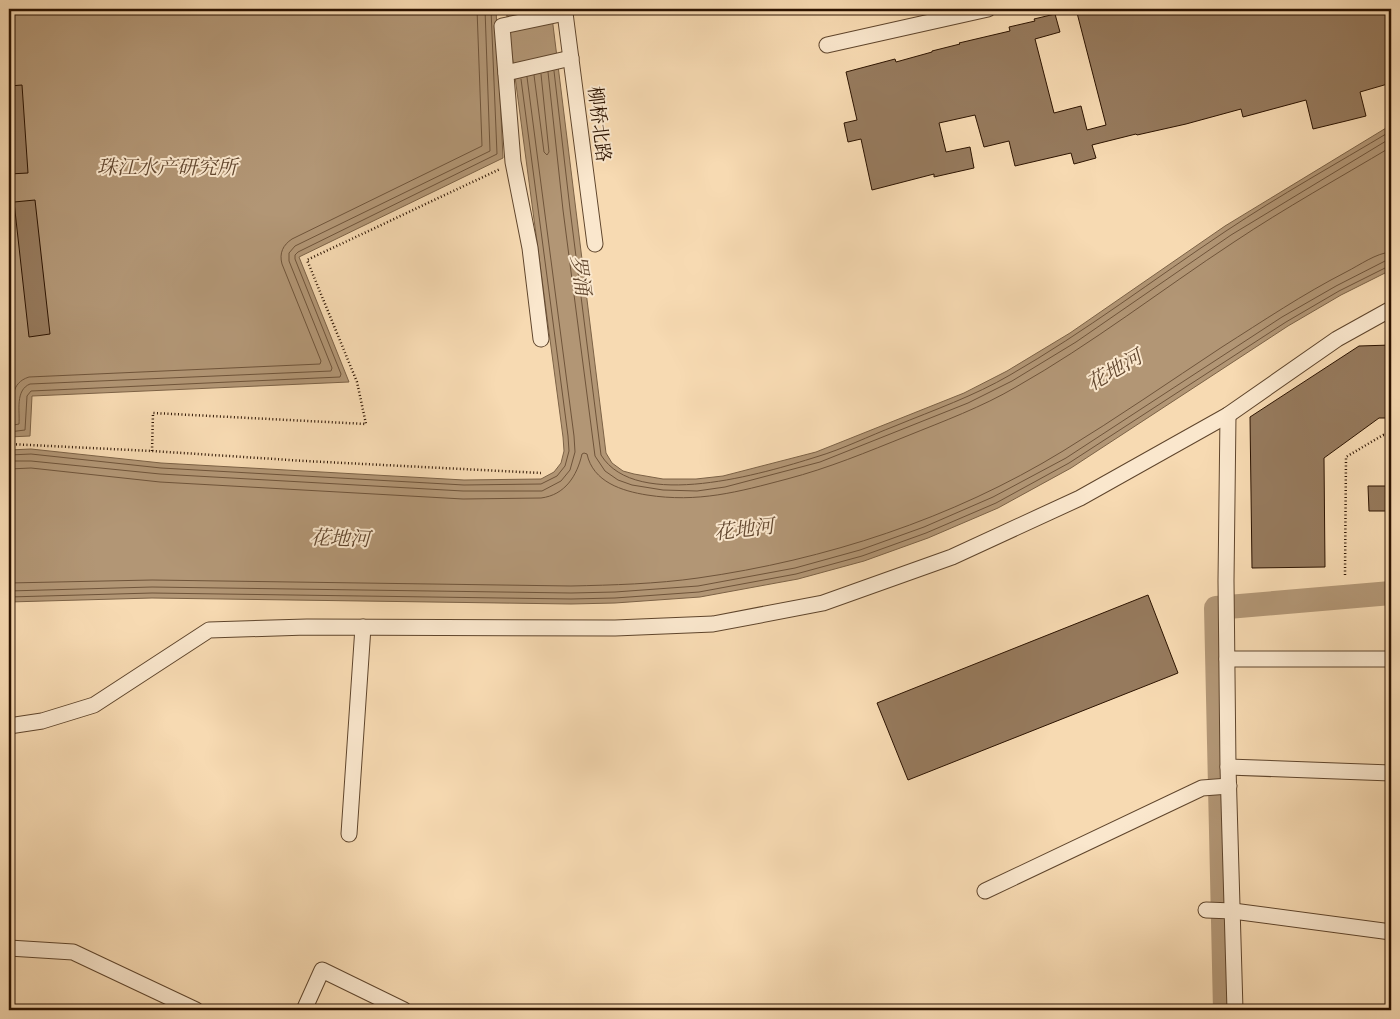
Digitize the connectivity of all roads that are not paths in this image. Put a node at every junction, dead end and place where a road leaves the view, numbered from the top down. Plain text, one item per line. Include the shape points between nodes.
1 (988, 9) edge
2 (566, 11) edge
3 (826, 45) dead end
4 (571, 58) junction
5 (506, 73) junction
6 (595, 244) dead end
7 (1391, 309) edge
8 (541, 339) dead end
9 (1228, 415) junction
10 (363, 627) junction
11 (1227, 659) junction
12 (1391, 659) edge
13 (9, 726) edge
14 (1228, 767) junction
15 (1391, 773) edge
16 (1229, 786) junction
17 (349, 834) dead end
18 (985, 891) dead end
19 (1206, 910) dead end
20 (1233, 911) junction
21 (1391, 932) edge
22 (9, 948) edge
23 (196, 1010) edge
24 (304, 1010) edge
25 (404, 1010) edge
26 (1235, 1010) edge

1 - 3 street
2 - 4 street, 柳桥北路
2 - 5 street via 502,26
4 - 5 street
4 - 6 street, 柳桥北路
5 - 8 street via 513,162 530,248
7 - 9 street via 1337,339
9 - 10 street via 1080,498 952,557 823,603 713,624 615,628
9 - 11 street
10 - 13 street via 209,630 94,705 42,721
10 - 17 street
11 - 12 street
11 - 14 street
14 - 15 street
14 - 16 street
16 - 18 street via 1202,788
16 - 20 street
19 - 20 street
20 - 21 street
20 - 26 street
22 - 23 street via 73,952
24 - 25 street via 322,970

